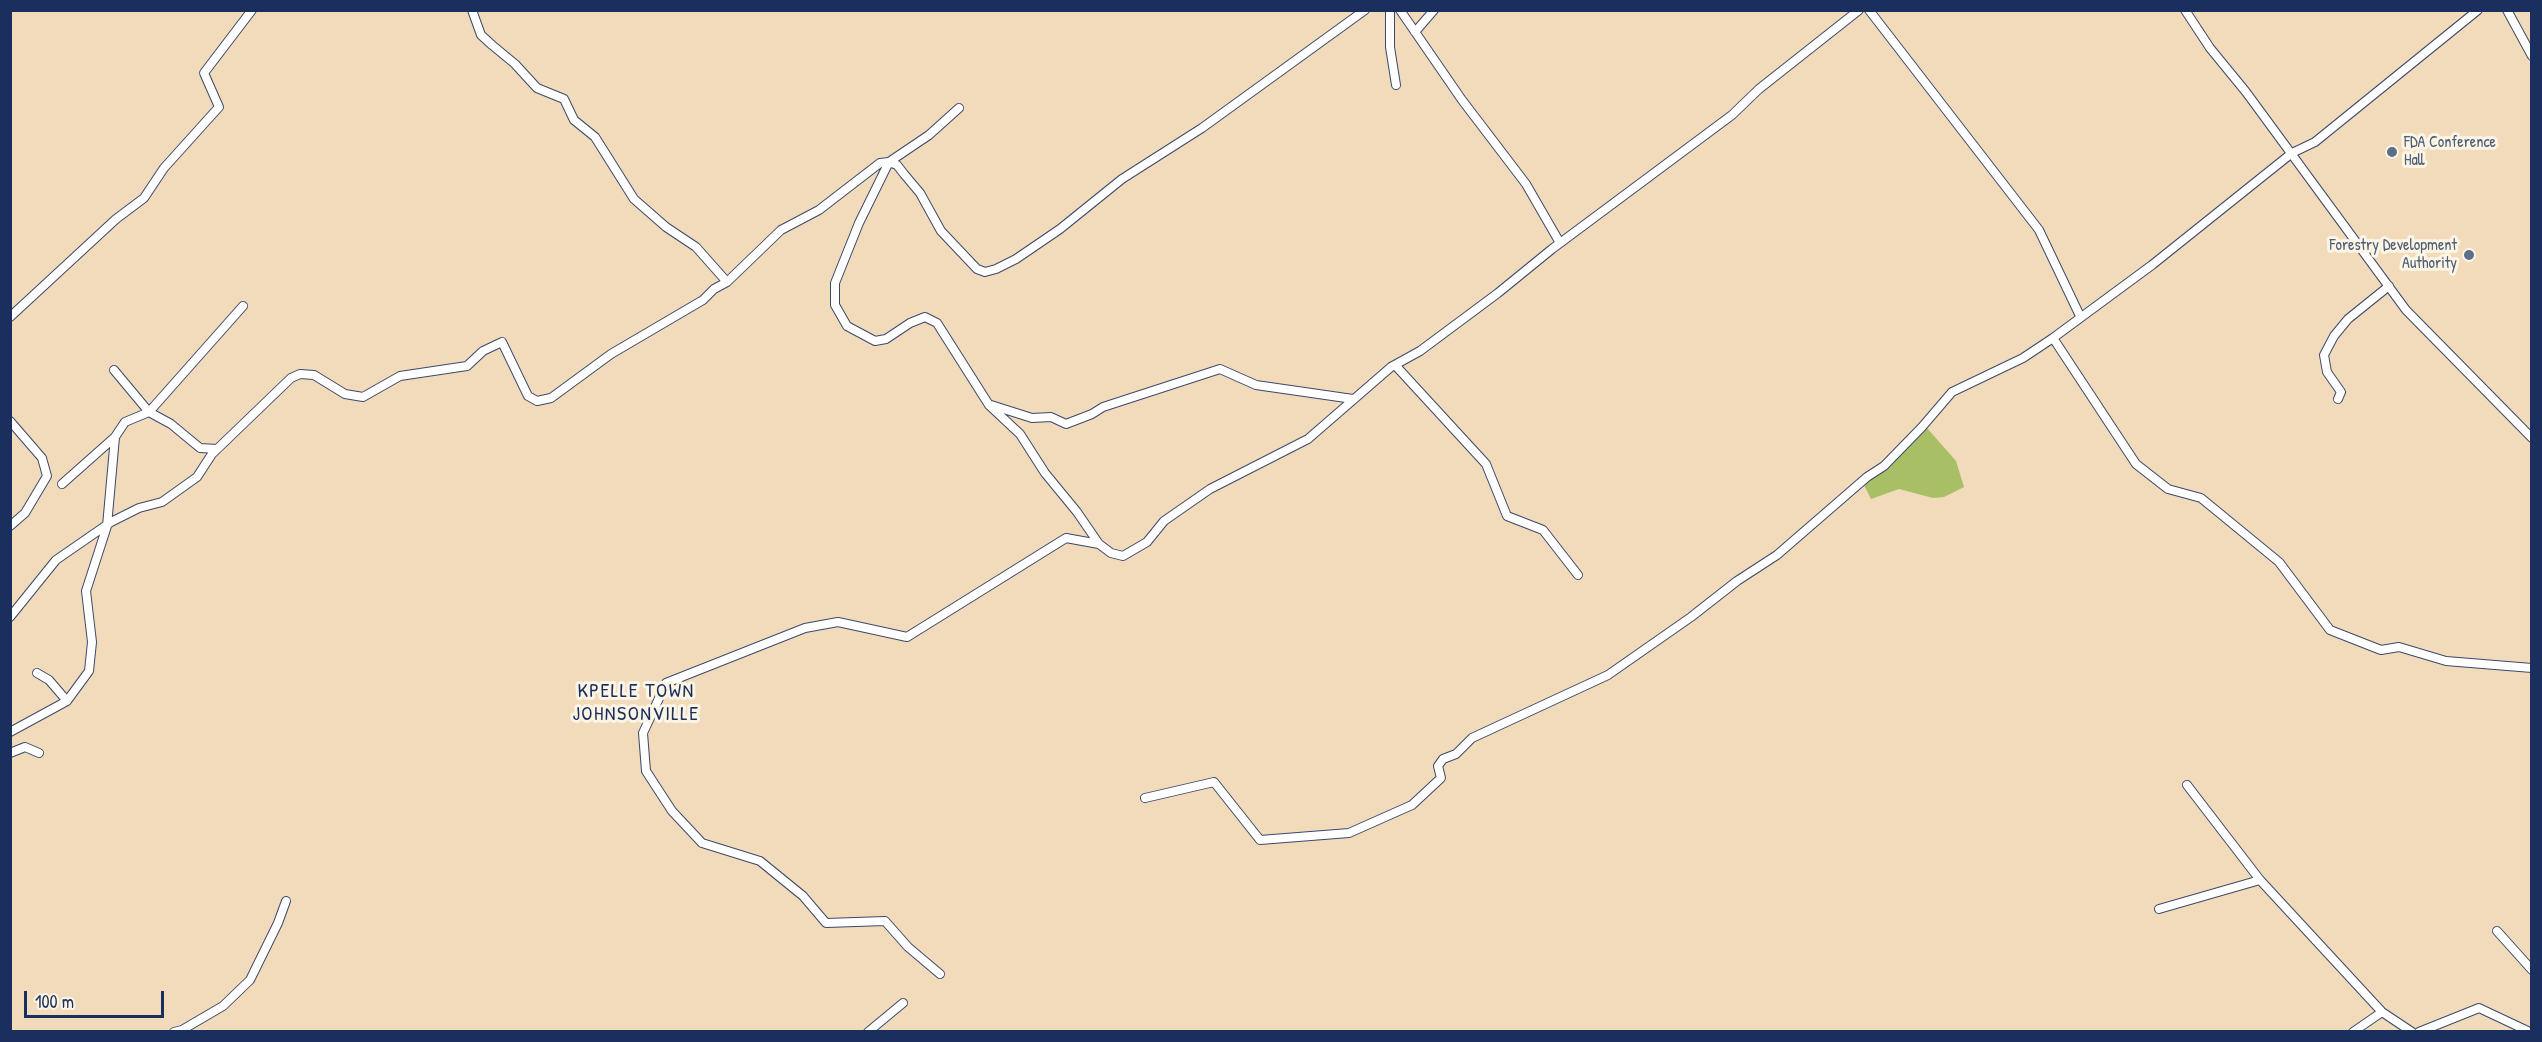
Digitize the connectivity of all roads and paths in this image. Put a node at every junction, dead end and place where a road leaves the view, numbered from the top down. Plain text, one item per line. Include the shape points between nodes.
1 (252, 10) edge
2 (472, 10) edge
3 (1365, 10) edge
4 (1390, 10) edge
5 (1400, 10) edge
6 (1434, 10) edge
7 (1859, 10) edge
8 (1869, 10) edge
9 (2185, 10) edge
10 (2478, 10) edge
11 (2506, 10) edge
12 (1415, 32) junction
13 (2532, 56) edge
14 (1396, 85) dead end
15 (959, 108) dead end
16 (2292, 153) junction
17 (889, 162) junction
18 (1560, 243) junction
19 (727, 282) junction
20 (2389, 285) junction
21 (243, 306) dead end
22 (2080, 316) junction
23 (10, 317) edge
24 (2054, 338) junction
25 (1395, 365) junction
26 (114, 370) dead end
27 (1353, 399) junction
28 (2338, 399) dead end
29 (989, 405) junction
30 (149, 412) junction
31 (10, 421) edge
32 (115, 437) junction
33 (2532, 438) edge
34 (217, 449) junction
35 (62, 484) dead end
36 (10, 526) edge
37 (106, 526) junction
38 (1099, 544) junction
39 (1578, 575) dead end
40 (12, 612) edge
41 (2532, 668) edge
42 (37, 673) dead end
43 (67, 701) junction
44 (10, 732) edge
45 (10, 753) edge
46 (39, 753) dead end
47 (2187, 785) dead end
48 (1144, 798) dead end
49 (2260, 880) junction
50 (286, 901) dead end
51 (2159, 909) dead end
52 (2497, 931) dead end
53 (2532, 970) edge
54 (940, 974) dead end
55 (903, 1003) dead end
56 (2382, 1012) junction
57 (174, 1032) edge
58 (868, 1032) edge
59 (2353, 1032) edge
60 (2412, 1032) edge
61 (2419, 1032) edge
62 (2530, 1032) edge

1 - 23 street via 204,73 219,107 164,168 144,198
2 - 19 street via 482,35 492,45 537,88 564,99 574,120 595,137 634,199 696,247
3 - 17 street via 1202,128 1122,179 1060,229 1016,259 985,272 977,269 941,231 920,194 897,165
4 - 14 street
5 - 12 street
6 - 12 street
7 - 18 street via 1732,115
8 - 22 street via 2039,230
9 - 16 street
10 - 16 street via 2315,142
11 - 13 street
12 - 18 street via 1526,184
15 - 17 street via 929,135
16 - 20 street
16 - 22 street via 2152,265
17 - 19 street via 880,163 819,210 782,230
17 - 29 street via 835,283 835,305 847,326 875,341 925,317 937,323
18 - 25 street via 1420,351
19 - 34 street via 611,354 551,398 537,401 528,396 502,342 483,351 467,366 400,376 363,397 345,394 314,375 300,374 291,378
20 - 28 street via 2348,320 2324,355 2327,372 2341,392
20 - 33 street via 2406,310
21 - 30 street
22 - 24 street
24 - 41 street via 2136,464 2168,489 2201,498 2279,562 2330,630 2381,650 2399,647 2446,661
24 - 48 street via 2023,358 1952,392 1884,466 1777,555 1608,675 1472,738 1456,754 1443,759 1438,766 1441,778 1412,806 1349,833 1260,840 1214,782
25 - 27 street
25 - 39 street via 1486,464 1507,516 1543,530
26 - 30 street
27 - 29 street via 1256,385 1220,369 1103,407 1066,424 1051,417 1032,418
27 - 38 street via 1308,439 1210,489 1164,521 1147,542 1123,556
29 - 38 street via 1020,434
30 - 32 street via 125,422
30 - 34 street via 200,448
31 - 36 street via 42,458 47,476 25,513
32 - 35 street
32 - 37 street
34 - 37 street via 197,477 162,502 139,508
37 - 40 street via 56,560
37 - 43 street via 86,591 92,642 89,671
38 - 54 street via 1066,538 907,637 838,622 805,628 666,683 643,733 646,771 672,811 702,843 760,861 803,896 826,922 885,921
42 - 43 street via 49,680
43 - 44 street
45 - 46 street via 26,747
47 - 49 street
49 - 51 street
49 - 56 street
50 - 57 street via 250,980 223,1006
52 - 53 street
55 - 58 street
56 - 59 street
56 - 60 street
61 - 62 street via 2479,1008

